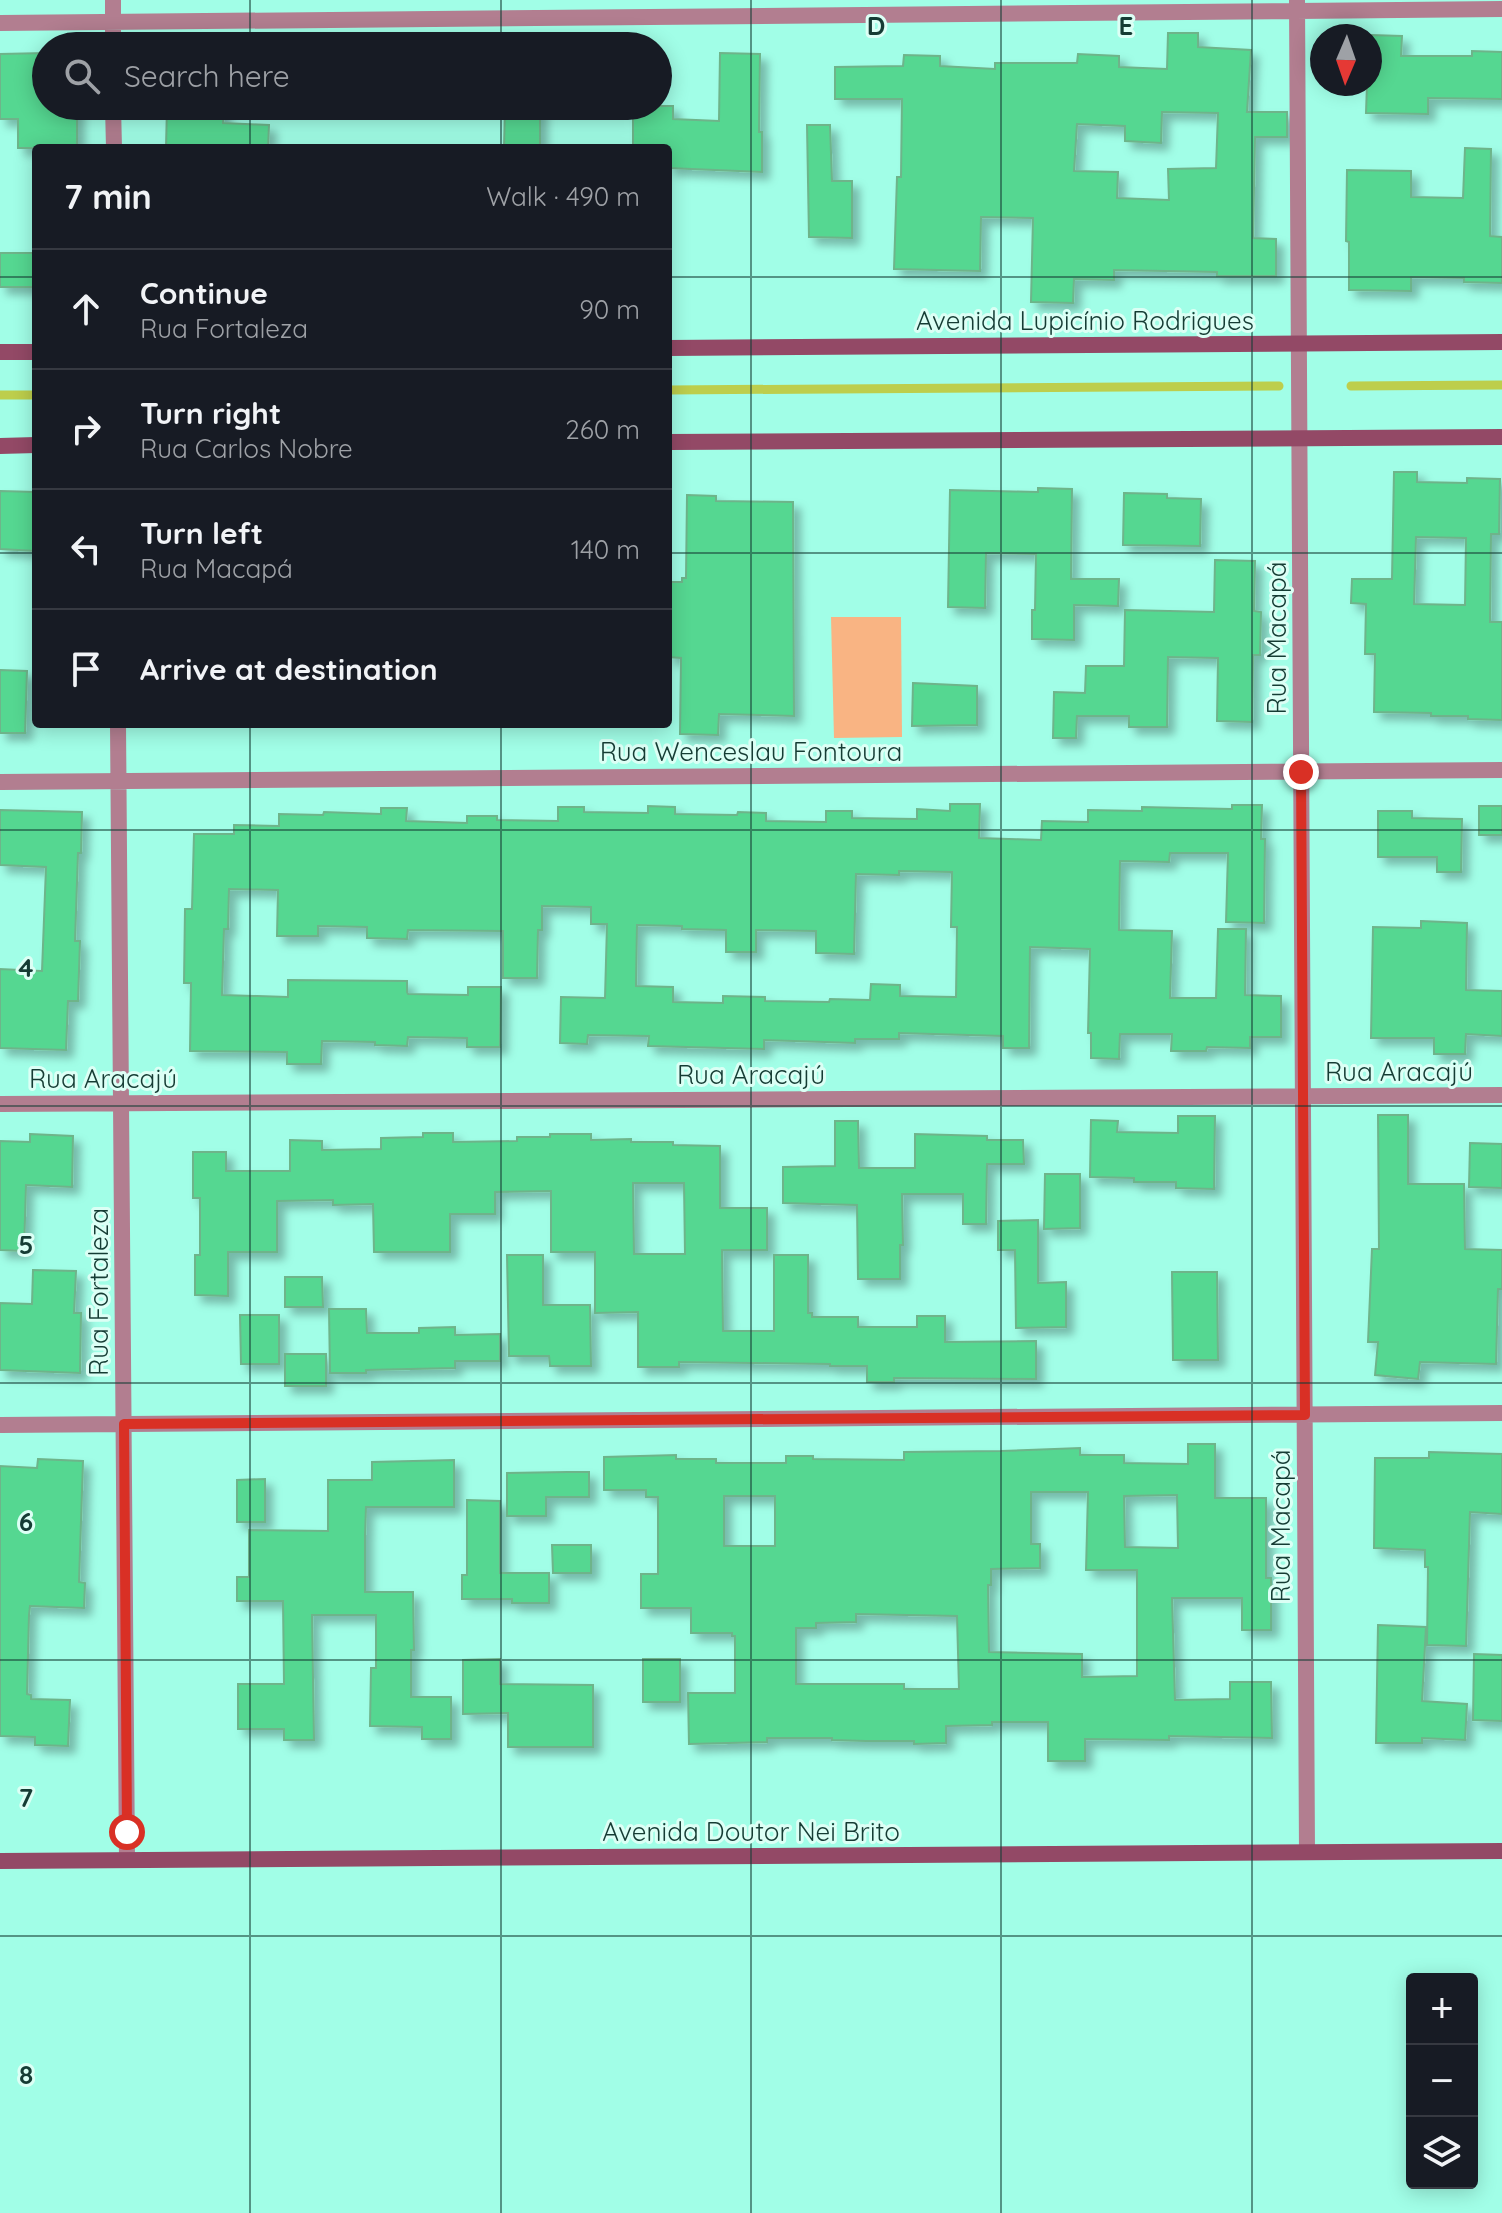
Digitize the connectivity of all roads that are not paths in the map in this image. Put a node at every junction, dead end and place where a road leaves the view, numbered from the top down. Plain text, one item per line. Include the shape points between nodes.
1 (113, 0) edge
2 (1297, 6) edge
3 (1502, 9) edge
4 (113, 22) junction
5 (0, 23) edge
6 (113, 32) edge
7 (113, 120) edge
8 (114, 144) edge
9 (1502, 342) edge
10 (1299, 344) junction
11 (672, 348) edge
12 (0, 352) edge
13 (32, 352) edge
14 (1502, 437) edge
15 (1300, 438) junction
16 (672, 442) edge
17 (32, 445) edge
18 (0, 446) edge
19 (118, 728) edge
20 (1502, 770) edge
21 (1301, 772) junction
22 (118, 781) junction
23 (0, 782) edge
24 (1502, 1095) edge
25 (1303, 1096) junction
26 (121, 1103) junction
27 (0, 1104) edge
28 (1502, 1413) edge
29 (1305, 1415) junction
30 (124, 1424) junction
31 (0, 1425) edge
32 (1502, 1851) edge
33 (1307, 1852) junction
34 (127, 1860) junction
35 (0, 1861) edge

1 - 4 street
2 - 3 street
2 - 4 street
2 - 10 street, Rua Macapá
4 - 5 street
4 - 6 street
7 - 8 street
9 - 10 street, Avenida Lupicínio Rodrigues
10 - 11 street, Avenida Lupicínio Rodrigues
10 - 15 street, Rua Macapá
12 - 13 street
14 - 15 street
15 - 16 street
15 - 21 street, Rua Macapá
17 - 18 street
19 - 22 street, Rua Fortaleza
20 - 21 street, Rua Wenceslau Fontoura
21 - 22 street, Rua Wenceslau Fontoura
21 - 25 street, Rua Macapá
22 - 23 street, Rua Wenceslau Fontoura
22 - 26 street, Rua Fortaleza
24 - 25 street, Rua Aracajú
25 - 26 street, Rua Aracajú
25 - 29 street, Rua Macapá
26 - 27 street, Rua Aracajú
26 - 30 street, Rua Fortaleza
28 - 29 street
29 - 30 street
29 - 33 street, Rua Macapá
30 - 31 street
30 - 34 street, Rua Fortaleza
32 - 33 street, Avenida Doutor Nei Brito
33 - 34 street, Avenida Doutor Nei Brito
34 - 35 street, Avenida Doutor Nei Brito

